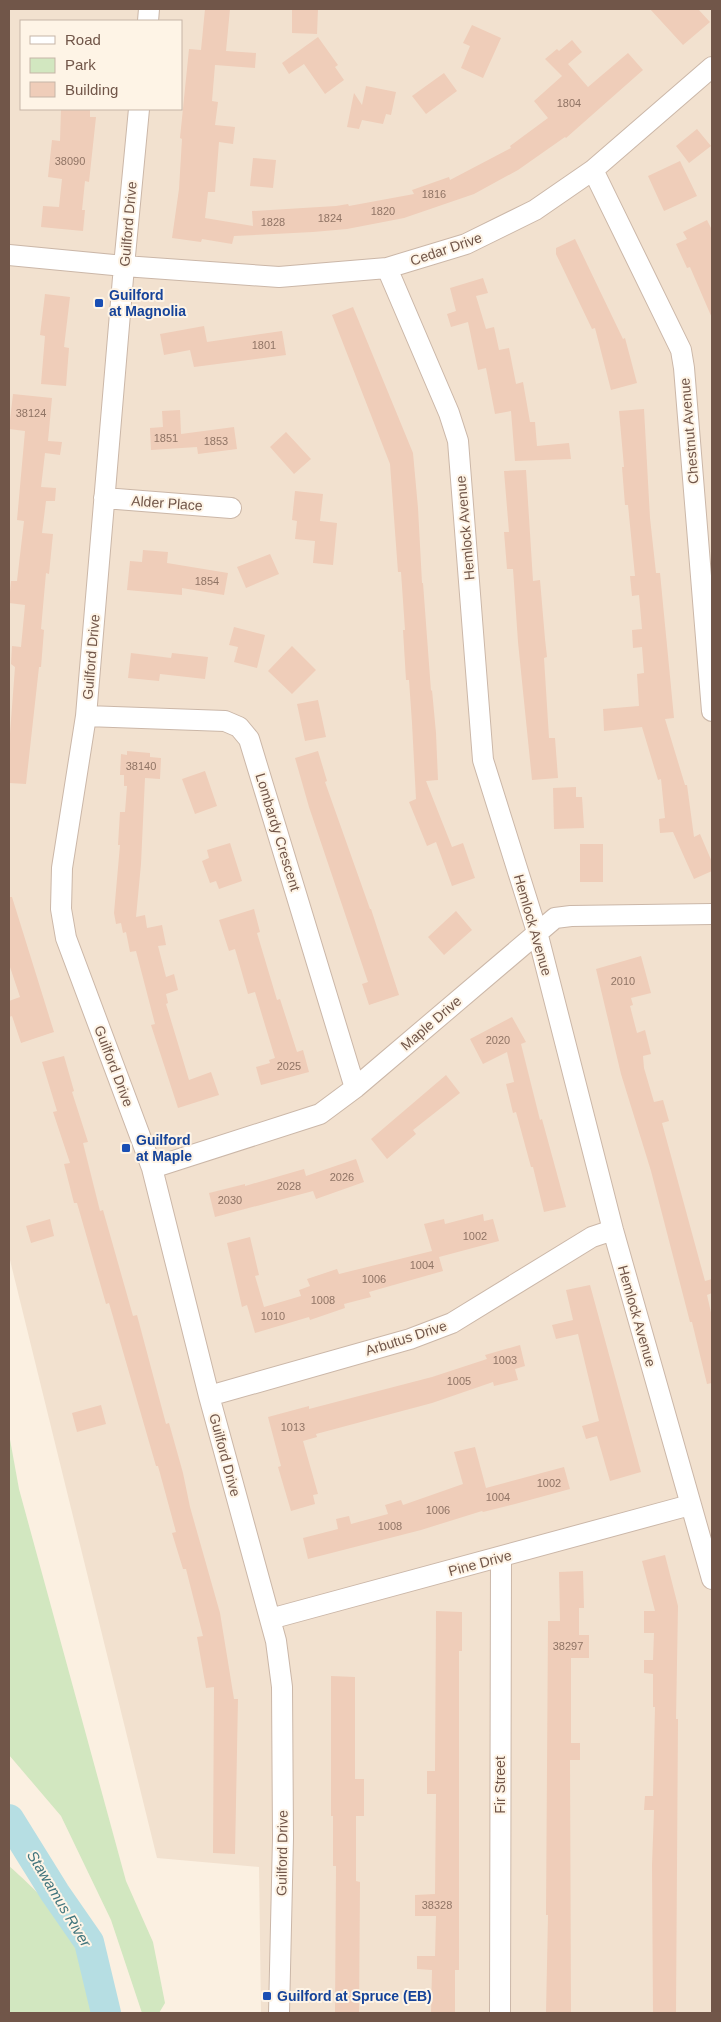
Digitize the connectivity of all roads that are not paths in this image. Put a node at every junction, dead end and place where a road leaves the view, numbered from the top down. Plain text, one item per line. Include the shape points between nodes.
1 (712, 66) edge
2 (139, 110) edge
3 (593, 170) junction
4 (9, 255) edge
5 (124, 266) junction
6 (387, 268) junction
7 (104, 498) junction
8 (231, 508) dead end
9 (712, 711) edge
10 (86, 716) junction
11 (712, 914) edge
12 (537, 932) junction
13 (355, 1088) junction
14 (152, 1168) junction
15 (613, 1230) junction
16 (209, 1396) junction
17 (690, 1505) junction
18 (501, 1557) junction
19 (712, 1579) edge
20 (270, 1619) junction
21 (279, 2013) edge
22 (500, 2013) edge

1 - 3 street, Cedar Drive
2 - 5 street, Guilford Drive
3 - 6 street, Cedar Drive via 535,210 466,244
3 - 9 street, Chestnut Avenue via 681,350
4 - 5 street, Cedar Drive
5 - 6 street, Cedar Drive via 279,278
5 - 7 street, Guilford Drive
6 - 12 street, Hemlock Avenue via 458,441 483,760
7 - 8 street, Alder Place
7 - 10 street, Guilford Drive
10 - 13 street, Lombardy Crescent via 225,721 239,726 249,739
10 - 14 street, Guilford Drive via 62,868 61,909 69,947
11 - 12 street, Maple Drive via 571,916 555,918
12 - 13 street, Maple Drive
12 - 15 street, Hemlock Avenue
13 - 14 street, Maple Drive via 320,1114
14 - 16 street, Guilford Drive
15 - 16 street, Arbutus Drive via 592,1237 439,1328
15 - 17 street, Hemlock Avenue
16 - 20 street, Guilford Drive
17 - 18 street, Pine Drive
17 - 19 street, Hemlock Avenue
18 - 20 street, Pine Drive
18 - 22 street, Fir Street
20 - 21 street, Guilford Drive via 282,1688

